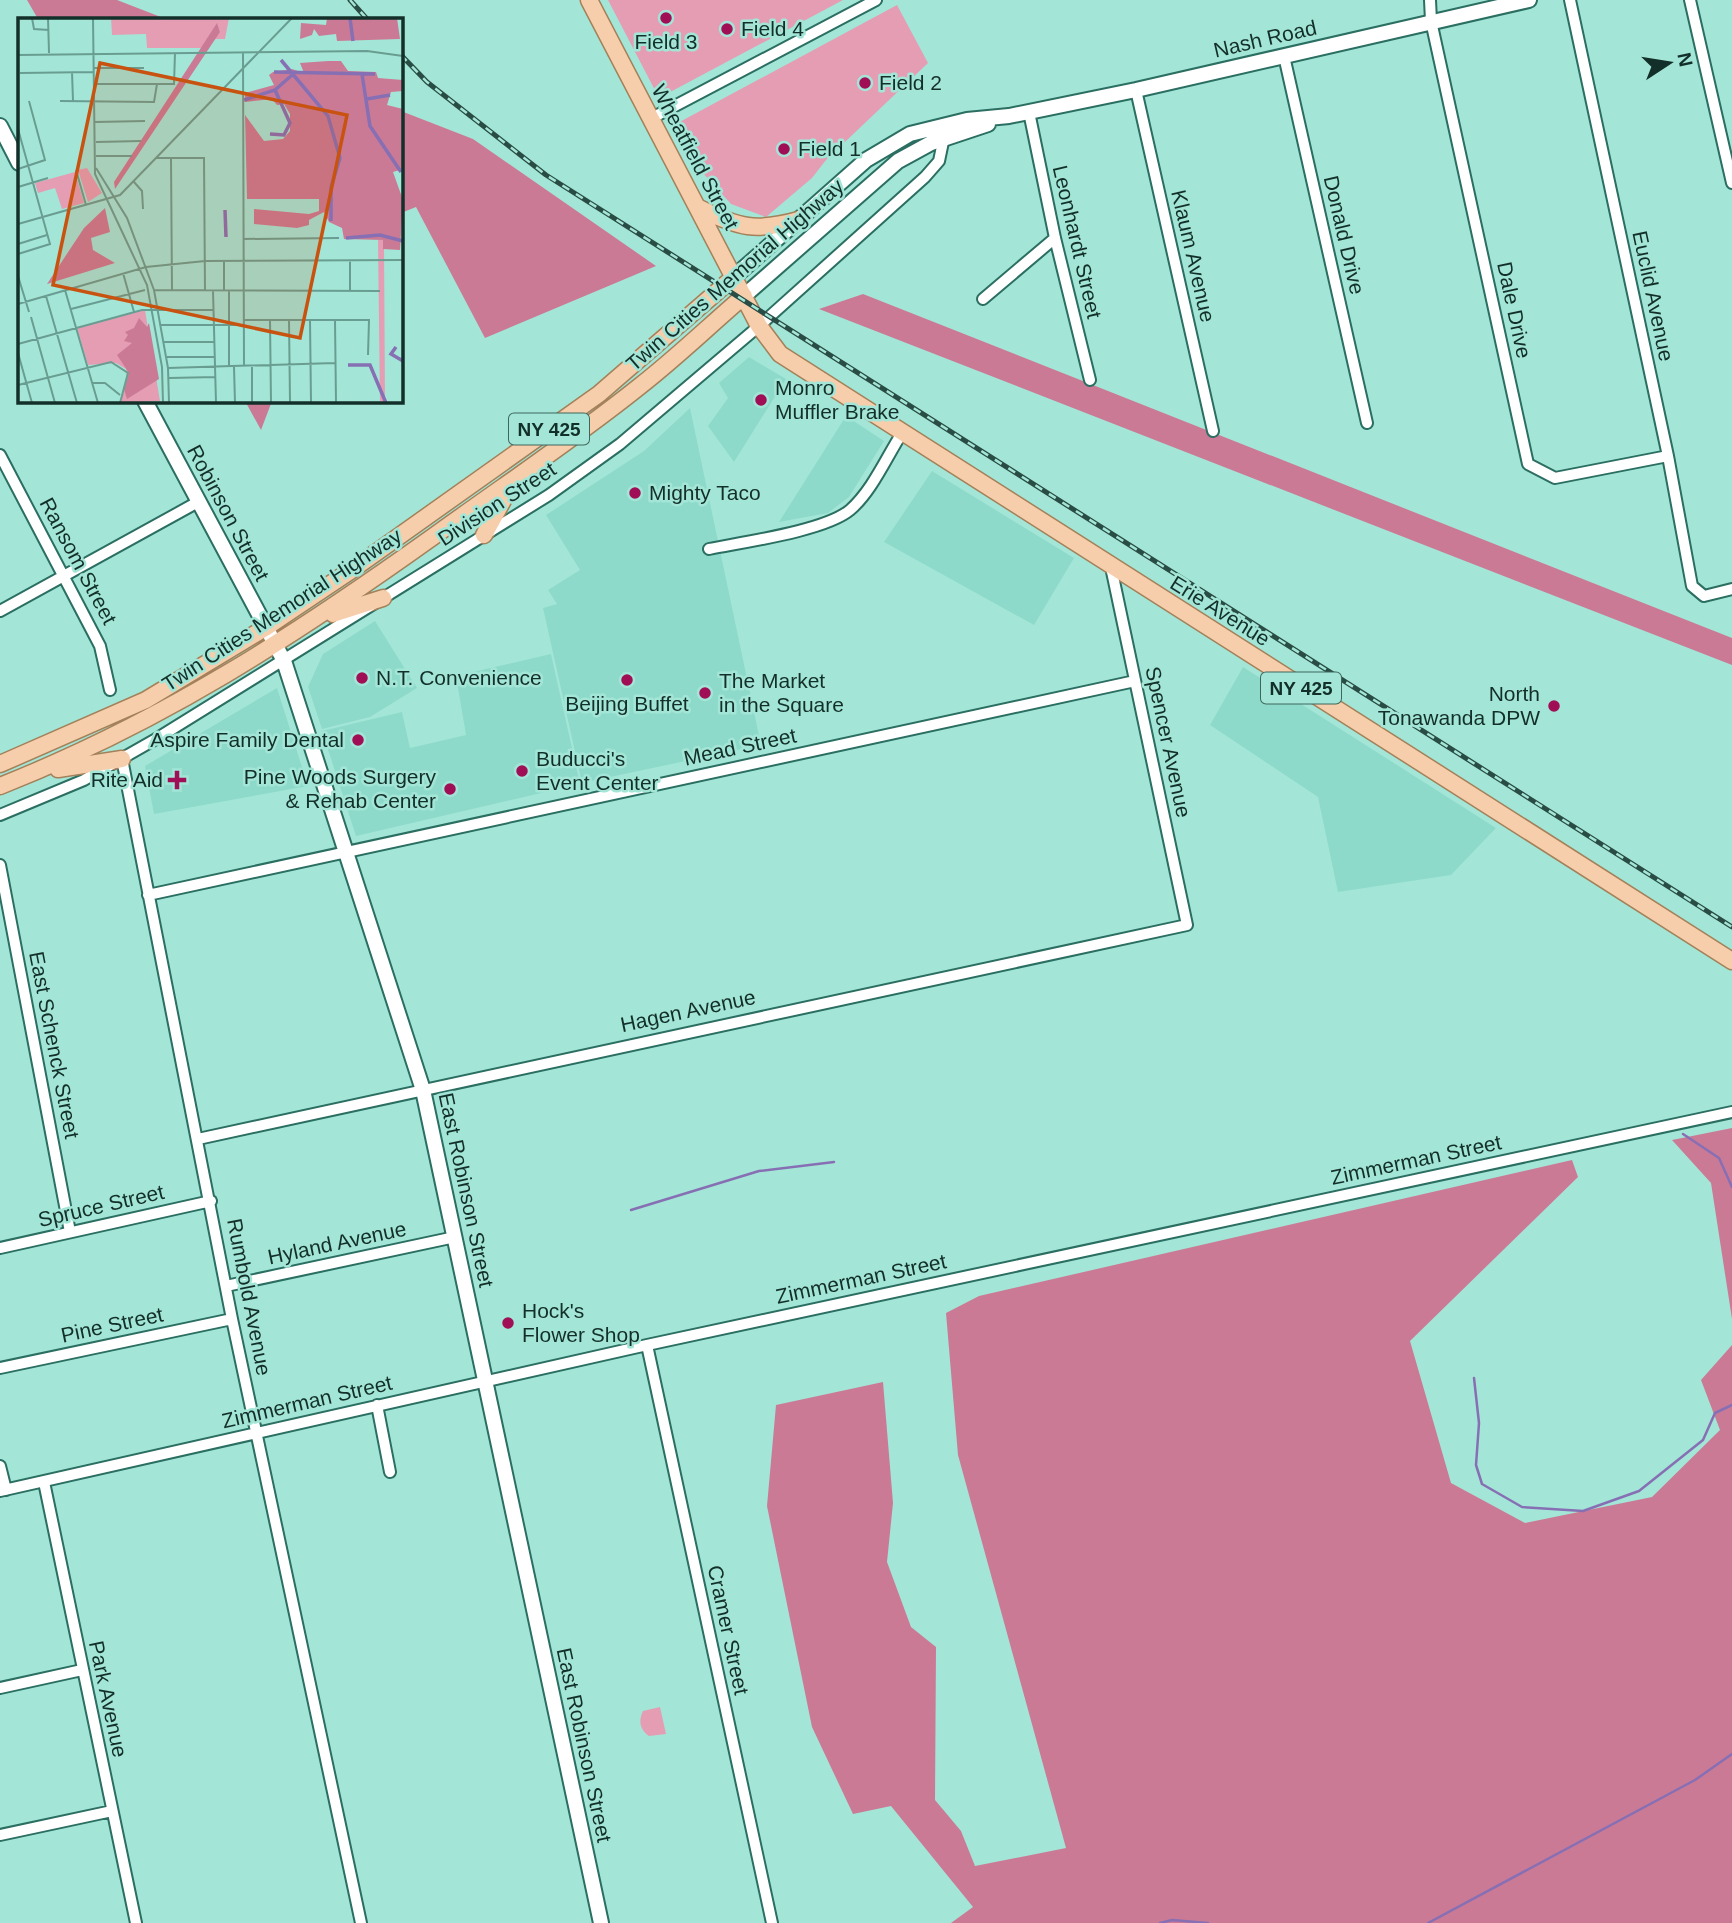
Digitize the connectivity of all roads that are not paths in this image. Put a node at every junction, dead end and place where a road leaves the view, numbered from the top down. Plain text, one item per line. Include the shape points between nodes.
1 (589, 0) edge
2 (876, 0) edge
3 (1430, 0) edge
4 (1529, 0) edge
5 (1570, 0) edge
6 (1690, 0) edge
7 (1431, 21) junction
8 (1284, 56) junction
9 (1136, 90) junction
10 (1029, 112) junction
11 (1009, 116) junction
12 (652, 118) junction
13 (0, 126) edge
14 (944, 137) junction
15 (18, 161) edge
16 (1732, 183) edge
17 (699, 208) junction
18 (799, 220) junction
19 (1055, 238) junction
20 (734, 278) junction
21 (744, 296) junction
22 (983, 299) dead end
23 (759, 326) junction
24 (1090, 380) dead end
25 (146, 402) edge
26 (1367, 423) dead end
27 (1213, 431) dead end
28 (902, 433) junction
29 (0, 455) edge
30 (1668, 456) junction
31 (514, 478) junction
32 (198, 502) junction
33 (484, 536) junction
34 (709, 549) dead end
35 (1111, 567) junction
36 (64, 576) junction
37 (1732, 589) edge
38 (383, 598) junction
39 (0, 611) edge
40 (308, 624) junction
41 (265, 628) junction
42 (275, 645) junction
43 (284, 661) junction
44 (1135, 681) junction
45 (110, 690) dead end
46 (122, 759) junction
47 (0, 764) edge
48 (35, 772) junction
49 (0, 786) edge
50 (0, 815) edge
51 (346, 853) junction
52 (0, 865) edge
53 (148, 895) junction
54 (1187, 925) joint
55 (1732, 961) edge
56 (423, 1090) junction
57 (1732, 1112) edge
58 (198, 1139) junction
59 (211, 1201) junction
60 (70, 1232) junction
61 (455, 1237) junction
62 (0, 1248) edge
63 (226, 1286) junction
64 (232, 1319) junction
65 (647, 1345) junction
66 (0, 1368) edge
67 (485, 1382) junction
68 (377, 1405) junction
69 (257, 1433) junction
70 (0, 1466) edge
71 (390, 1472) dead end
72 (44, 1482) junction
73 (3, 1491) edge
74 (82, 1670) junction
75 (0, 1688) edge
76 (112, 1811) junction
77 (0, 1835) edge
78 (136, 1923) edge
79 (361, 1923) edge
80 (601, 1923) edge
81 (772, 1923) edge

1 - 12 main road, Wheatfield Street
2 - 12 street
3 - 7 street
4 - 7 street, Nash Road
5 - 30 street, Euclid Avenue
6 - 16 street
7 - 8 street, Nash Road
7 - 30 street, Dale Drive via 1528,464 1555,478
8 - 9 street, Nash Road
8 - 26 street, Donald Drive
9 - 10 street, Nash Road
9 - 27 street, Klaum Avenue
10 - 11 street, Nash Road
10 - 19 street, Leonhardt Street
11 - 14 street, Twin Cities Memorial Highway
11 - 18 street, Twin Cities Memorial Highway via 967,120 898,139 866,160
12 - 17 main road, Wheatfield Street
13 - 15 street
14 - 21 street, Twin Cities Memorial Highway via 886,170
14 - 23 street, Division Street via 934,168
17 - 18 main road via 751,229
17 - 20 main road, Wheatfield Street
18 - 20 street, Twin Cities Memorial Highway
19 - 22 street
19 - 24 street, Leonhardt Street
20 - 21 main road, Wheatfield Street / NY 425
20 - 41 main road, Twin Cities Memorial Highway / NY 425 via 599,394
21 - 23 main road, Erie Avenue / NY 425
21 - 31 main road, Twin Cities Memorial Highway / NY 425 via 640,387
23 - 28 main road, Erie Avenue / NY 425 via 780,354
23 - 33 street, Division Street via 629,437
25 - 32 street, Robinson Street
28 - 34 street via 857,502 844,514
28 - 35 main road, Erie Avenue / NY 425
29 - 36 street, Ransom Street
30 - 37 street, Euclid Avenue via 1692,586 1704,596
31 - 33 main road
31 - 40 main road, Twin Cities Memorial Highway / NY 425
32 - 36 street
32 - 41 street, Robinson Street
33 - 38 street, Division Street
35 - 44 street, Spencer Avenue
35 - 55 main road, Erie Avenue / NY 425
36 - 39 street
36 - 45 street, Ransom Street via 100,646
38 - 40 main road
38 - 43 street, Division Street
40 - 42 main road, Twin Cities Memorial Highway / NY 425
41 - 42 street, Robinson Street
41 - 47 main road, Twin Cities Memorial Highway / NY 425 via 146,700
42 - 43 street, East Robinson Street
42 - 48 main road, Twin Cities Memorial Highway / NY 425 via 170,709
43 - 46 street, Division Street
43 - 51 street, East Robinson Street
44 - 51 street, Mead Street
44 - 54 street, Spencer Avenue
46 - 48 main road
46 - 50 street, Division Street
46 - 53 street, Rumbold Avenue
48 - 49 main road, Twin Cities Memorial Highway / NY 425
51 - 53 street, Mead Street
51 - 56 street, East Robinson Street
52 - 60 street, East Schenck Street
53 - 58 street, Rumbold Avenue
54 - 56 street, Hagen Avenue
56 - 58 street, Hagen Avenue
56 - 61 street, East Robinson Street
57 - 65 street, Zimmerman Street
58 - 59 street, Rumbold Avenue
59 - 60 street, Spruce Street
59 - 63 street, Rumbold Avenue
60 - 62 street, Spruce Street
61 - 63 street, Hyland Avenue
61 - 67 street, East Robinson Street
63 - 64 street, Rumbold Avenue
64 - 66 street, Pine Street
64 - 69 street, Rumbold Avenue
65 - 67 street, Zimmerman Street
65 - 81 street, Cramer Street
67 - 68 street, Zimmerman Street
67 - 80 street, East Robinson Street
68 - 69 street, Zimmerman Street
68 - 71 street
69 - 72 street, Zimmerman Street
69 - 79 street, Rumbold Avenue
70 - 73 street
72 - 73 street, Zimmerman Street
72 - 74 street, Park Avenue
74 - 75 street
74 - 76 street, Park Avenue
76 - 77 street
76 - 78 street, Park Avenue

